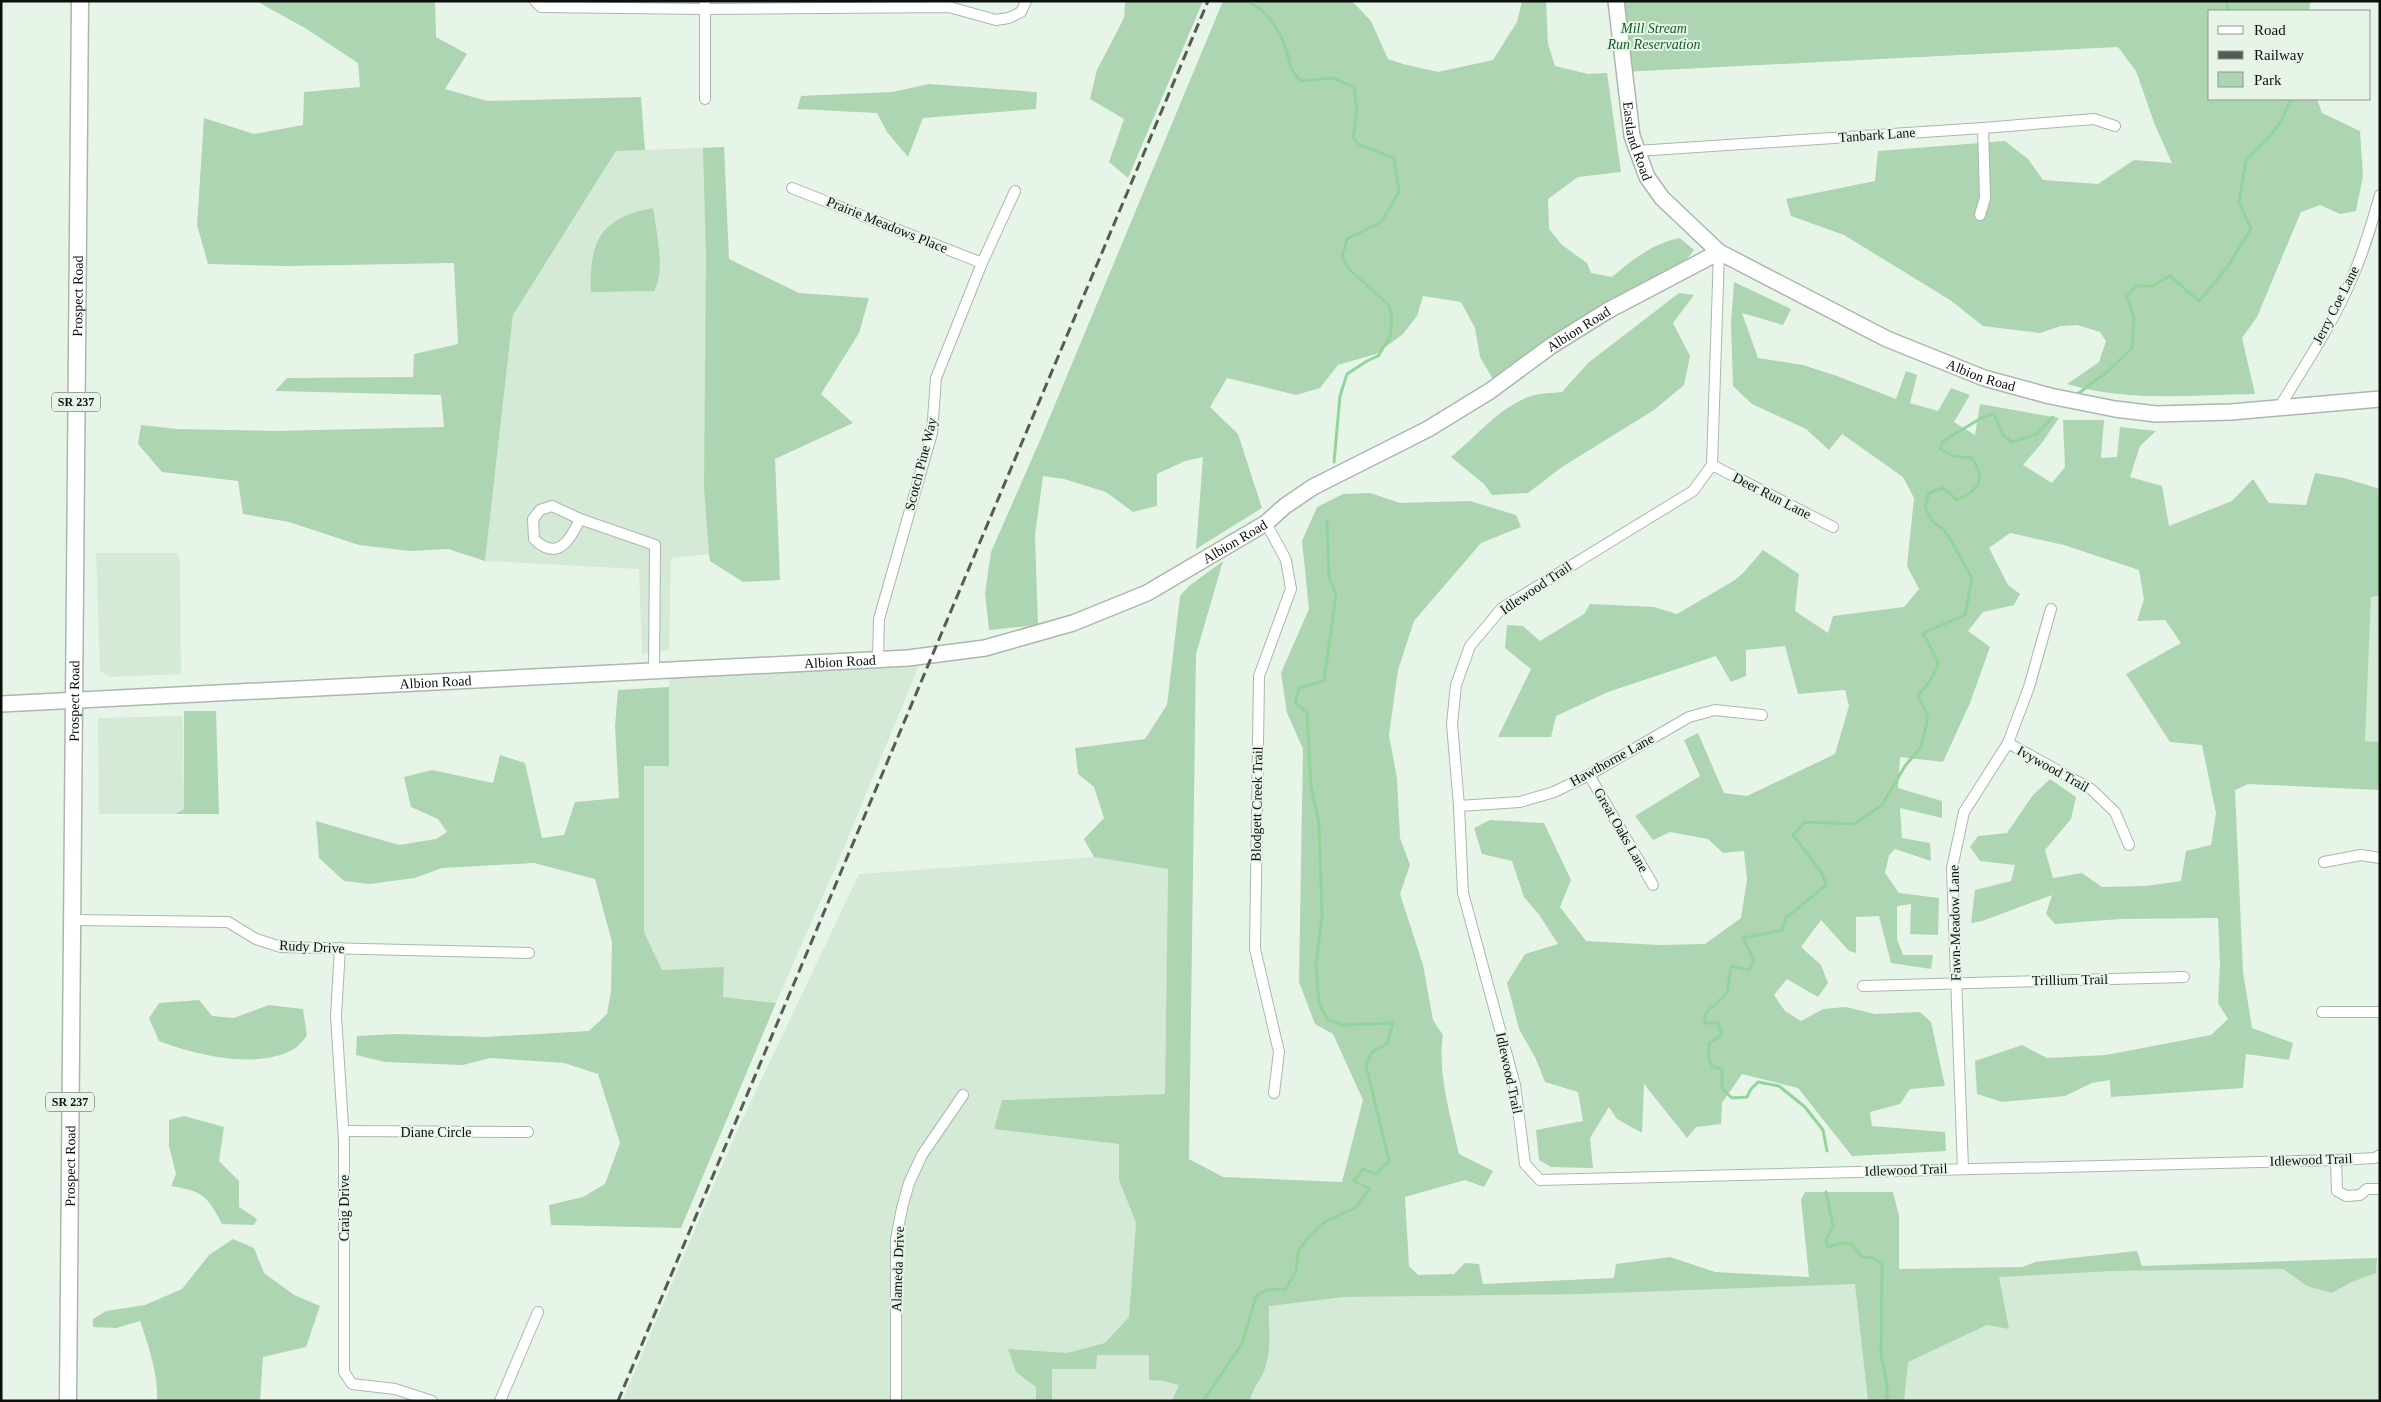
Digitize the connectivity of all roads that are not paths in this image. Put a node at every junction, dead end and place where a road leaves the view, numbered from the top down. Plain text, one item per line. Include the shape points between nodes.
1 (80, 1) edge
2 (534, 1) edge
3 (1026, 1) edge
4 (1616, 1) edge
5 (705, 5) edge
6 (706, 99) dead end
7 (2115, 126) dead end
8 (1983, 128) junction
9 (1637, 151) junction
10 (792, 188) dead end
11 (1015, 191) dead end
12 (2380, 195) edge
13 (1980, 215) dead end
14 (1719, 252) junction
15 (982, 263) junction
16 (2380, 399) edge
17 (2279, 408) junction
18 (1712, 465) junction
19 (580, 519) junction
20 (1266, 523) junction
21 (1833, 527) dead end
22 (2051, 609) dead end
23 (878, 660) junction
24 (654, 672) junction
25 (73, 702) junction
26 (1, 704) edge
27 (1762, 715) dead end
28 (2008, 744) junction
29 (1589, 775) junction
30 (1459, 806) junction
31 (2129, 844) dead end
32 (2380, 858) edge
33 (2324, 862) dead end
34 (1653, 884) dead end
35 (71, 920) junction
36 (340, 948) junction
37 (529, 953) dead end
38 (2184, 977) dead end
39 (1956, 983) junction
40 (1863, 986) dead end
41 (2322, 1012) dead end
42 (2380, 1012) edge
43 (1274, 1093) dead end
44 (963, 1095) dead end
45 (344, 1131) junction
46 (528, 1132) dead end
47 (2380, 1155) edge
48 (2336, 1160) junction
49 (1963, 1168) junction
50 (2380, 1189) edge
51 (538, 1312) dead end
52 (68, 1401) edge
53 (432, 1401) edge
54 (500, 1401) edge
55 (896, 1401) edge

1 - 25 main road, Prospect Road / SR 237
2 - 5 street via 541,7
3 - 5 street via 1021,12 996,20 949,7
4 - 9 street, Eastland Road via 1632,136
5 - 6 street
7 - 8 street, Tanbark Lane via 2094,119
8 - 9 street, Tanbark Lane
8 - 13 street via 1985,198
9 - 14 street, Eastland Road via 1647,177 1662,198
10 - 15 street, Prairie Meadows Place
11 - 15 street, Scotch Pine Way
12 - 17 street, Jerry Coe Lane via 2352,279
14 - 17 street, Albion Road via 1888,339 1984,378 2050,396 2156,414
14 - 18 street
14 - 20 street, Albion Road via 1607,310 1551,346 1490,392 1428,429 1313,488
15 - 23 street, Scotch Pine Way via 936,378 932,433 880,619
16 - 17 street, Albion Road
18 - 21 street, Deer Run Lane
18 - 30 street, Idlewood Trail via 1693,491 1502,608 1470,646 1456,685 1452,724
19 - 19 street via 552,506 540,510 532,519 534,539 542,547 564,546
19 - 24 street via 656,545
20 - 23 street, Albion Road via 1147,593 1073,623 984,648
20 - 43 street, Blodgett Creek Trail via 1286,560 1291,589 1259,676 1255,949 1279,1052
22 - 28 street, Fawn-Meadow Lane via 2029,688
23 - 24 street, Albion Road
24 - 25 street, Albion Road
25 - 26 street, Albion Road
25 - 35 main road, Prospect Road / SR 237
27 - 29 street, Hawthorne Lane via 1715,710 1689,717
28 - 31 street, Ivywood Trail via 2091,789 2116,812
28 - 39 street, Fawn-Meadow Lane via 1964,812 1952,868
29 - 30 street, Hawthorne Lane via 1554,792 1520,802
29 - 34 street, Great Oaks Lane
30 - 49 street, Idlewood Trail via 1463,892 1515,1085 1525,1164 1540,1180
32 - 33 street via 2361,855
35 - 36 street, Rudy Drive via 228,922 256,939 282,948
35 - 52 main road, Prospect Road / SR 237
36 - 37 street, Rudy Drive
36 - 45 street, Craig Drive via 336,1016
38 - 39 street, Trillium Trail
39 - 40 street, Trillium Trail
39 - 49 street, Fawn-Meadow Lane
41 - 42 street
44 - 55 street, Alameda Drive via 922,1155 902,1208 896,1240
45 - 46 street, Diane Circle
45 - 53 street, Craig Drive via 344,1372 352,1384 396,1389
47 - 48 street, Idlewood Trail
48 - 49 street, Idlewood Trail
48 - 50 street via 2337,1190 2346,1196 2360,1194 2367,1189
51 - 54 street

